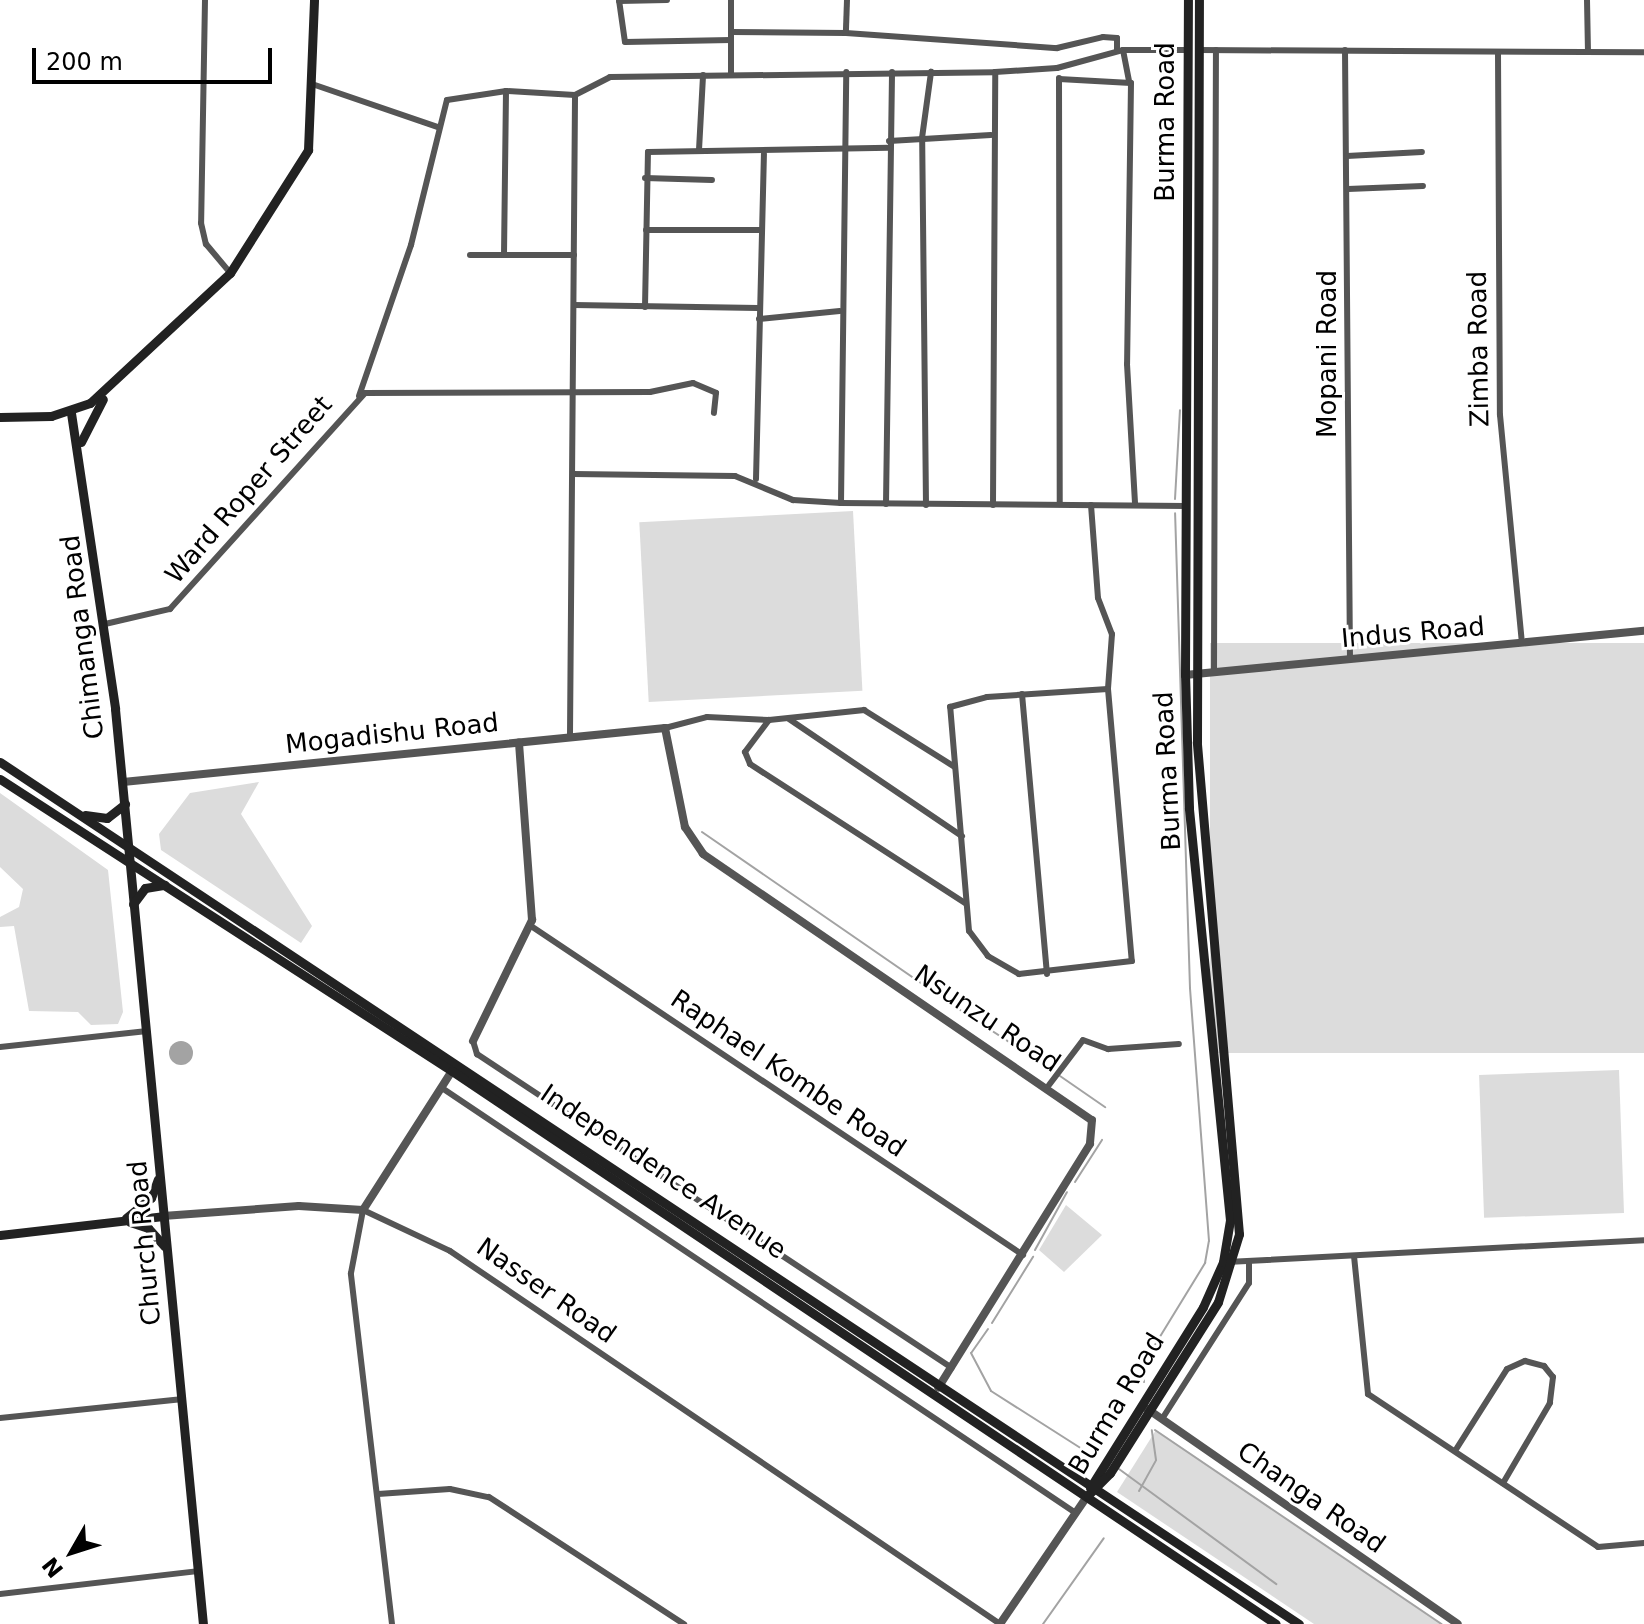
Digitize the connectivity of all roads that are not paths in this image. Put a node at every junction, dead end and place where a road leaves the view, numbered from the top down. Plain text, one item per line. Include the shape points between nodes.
1 (205, 0) edge
2 (314, 0) edge
3 (619, 0) edge
4 (667, 0) edge
5 (731, 0) edge
6 (847, 0) edge
7 (1188, 0) edge
8 (1199, 0) edge
9 (1587, 0) edge
10 (846, 33) junction
11 (731, 36) junction
12 (1194, 50) junction
13 (1216, 50) junction
14 (1345, 50) junction
15 (1120, 51) junction
16 (1588, 52) junction
17 (1644, 52) edge
18 (1498, 53) junction
19 (1057, 68) junction
20 (846, 72) junction
21 (892, 72) junction
22 (931, 72) junction
23 (995, 72) junction
24 (731, 74) junction
25 (703, 75) junction
26 (1059, 79) junction
27 (1129, 81) junction
28 (315, 85) junction
29 (506, 91) junction
30 (575, 95) junction
31 (438, 127) junction
32 (991, 135) junction
33 (922, 138) junction
34 (889, 145) junction
35 (846, 148) junction
36 (699, 150) junction
37 (1422, 152) dead end
38 (764, 154) junction
39 (1347, 156) junction
40 (645, 178) junction
41 (712, 180) dead end
42 (1423, 186) dead end
43 (1348, 189) junction
44 (646, 230) junction
45 (761, 230) junction
46 (470, 255) dead end
47 (504, 255) junction
48 (574, 255) junction
49 (230, 273) junction
50 (574, 305) junction
51 (645, 307) junction
52 (758, 308) junction
53 (840, 311) junction
54 (759, 319) junction
55 (570, 391) junction
56 (106, 392) junction
57 (359, 396) junction
58 (71, 413) junction
59 (714, 413) dead end
60 (0, 417) edge
61 (80, 444) junction
62 (573, 474) junction
63 (756, 479) junction
64 (841, 503) junction
65 (1060, 503) junction
66 (886, 504) junction
67 (1135, 504) junction
68 (926, 505) junction
69 (993, 505) junction
70 (1091, 505) junction
71 (1186, 506) junction
72 (105, 624) junction
73 (1644, 631) edge
74 (1522, 643) junction
75 (1350, 658) junction
76 (1214, 671) junction
77 (1196, 673) junction
78 (1185, 675) junction
79 (1108, 689) junction
80 (1022, 694) junction
81 (788, 718) junction
82 (769, 720) junction
83 (665, 728) junction
84 (570, 735) junction
85 (519, 742) junction
86 (0, 762) edge
87 (955, 767) junction
88 (0, 779) edge
89 (123, 782) junction
90 (125, 804) junction
91 (77, 814) junction
92 (962, 836) junction
93 (128, 846) junction
94 (127, 859) junction
95 (169, 886) junction
96 (966, 904) junction
97 (133, 905) junction
98 (531, 926) junction
99 (1047, 974) junction
100 (147, 1031) junction
101 (473, 1041) joint
102 (1179, 1044) dead end
103 (0, 1047) edge
104 (452, 1071) junction
105 (1049, 1085) junction
106 (442, 1088) junction
107 (160, 1170) junction
108 (363, 1210) junction
109 (163, 1216) junction
110 (115, 1222) junction
111 (0, 1235) edge
112 (1644, 1240) edge
113 (167, 1254) junction
114 (1023, 1255) junction
115 (1354, 1256) junction
116 (1249, 1261) junction
117 (1223, 1262) junction
118 (1234, 1262) junction
119 (952, 1368) junction
120 (942, 1383) junction
121 (935, 1392) junction
122 (183, 1399) junction
123 (1145, 1407) junction
124 (0, 1418) edge
125 (1162, 1419) junction
126 (1455, 1451) junction
127 (1503, 1483) junction
128 (1094, 1486) junction
129 (378, 1494) junction
130 (1088, 1495) junction
131 (1076, 1513) junction
132 (1644, 1543) edge
133 (198, 1571) junction
134 (0, 1594) edge
135 (203, 1624) edge
136 (392, 1624) edge
137 (684, 1624) edge
138 (1000, 1624) edge
139 (1276, 1624) edge
140 (1299, 1624) edge
141 (1458, 1624) edge

1 - 49 street via 201,223 206,244
2 - 28 main road
3 - 4 street
3 - 11 street via 625,42
5 - 11 street
6 - 10 street
7 - 12 main road, Burma Road
8 - 12 main road, Burma Road
9 - 16 street
10 - 11 street
10 - 15 street via 1057,48 1103,37 1117,38
11 - 24 street
12 - 13 street
12 - 15 street
12 - 71 main road, Burma Road
12 - 77 main road, Burma Road
13 - 14 street
13 - 76 street
14 - 18 street
14 - 39 street, Mopani Road
15 - 19 street
15 - 27 street
16 - 17 street
16 - 18 street
18 - 74 street, Zimba Road via 1500,415
19 - 23 street
19 - 26 street
20 - 21 street
20 - 24 street
20 - 35 street
21 - 22 street
21 - 34 street
22 - 23 street
22 - 33 street
23 - 32 street
24 - 25 street
25 - 30 street via 610,77
25 - 36 street
26 - 27 street
26 - 65 street
27 - 67 street via 1127,364
28 - 31 street
28 - 49 main road via 300,171
29 - 30 street
29 - 31 street via 451,97
29 - 47 street
30 - 48 street
31 - 57 street via 411,245
32 - 33 street
32 - 69 street
33 - 34 street
33 - 68 street
34 - 35 street
34 - 66 street
35 - 38 street
35 - 53 street
36 - 38 street
36 - 40 street via 648,152
37 - 39 street
38 - 45 street
39 - 43 street, Mopani Road
40 - 41 street
40 - 44 street
42 - 43 street
43 - 75 street, Mopani Road
44 - 45 street
44 - 51 street
45 - 52 street
46 - 47 street
47 - 48 street
48 - 50 street
49 - 56 main road
50 - 51 street
50 - 55 street
51 - 52 street
52 - 54 street
53 - 54 street
53 - 64 street
54 - 63 street
55 - 57 street, Ward Roper Street
55 - 59 street, Ward Roper Street via 650,392 693,383 716,393
55 - 62 street
56 - 58 main road
56 - 61 main road
57 - 72 street, Ward Roper Street via 175,604 150,619
58 - 60 main road
58 - 61 main road, Chimanga Road
61 - 72 main road, Chimanga Road
62 - 63 street
62 - 84 street
63 - 64 street via 793,500
64 - 66 street
65 - 69 street
65 - 70 street
66 - 68 street
67 - 70 street
67 - 71 street
68 - 69 street
70 - 79 street via 1098,598 1112,634
71 - 78 main road, Burma Road
72 - 89 main road, Chimanga Road
73 - 74 street, Indus Road
74 - 75 street, Indus Road
75 - 76 street, Indus Road
76 - 77 street, Indus Road
77 - 78 street, Indus Road
77 - 118 main road, Burma Road via 1204,836 1238,1172
78 - 117 main road, Burma Road via 1189,808 1228,1173
79 - 80 street
79 - 99 street via 1132,961
80 - 87 street via 951,704
80 - 99 street
81 - 82 street
81 - 87 street via 872,711
81 - 92 street
82 - 83 street via 718,716
82 - 96 street via 745,752 750,764
83 - 84 street, Mogadishu Road
83 - 105 street, Nsunzu Road via 685,827 703,854
84 - 85 street, Mogadishu Road
85 - 89 street, Mogadishu Road
85 - 98 street
86 - 91 main road, Independence Avenue
87 - 92 street
88 - 94 main road, Independence Avenue
89 - 90 main road, Chimanga Road
90 - 91 main road via 107,818
90 - 93 main road, Chimanga Road
91 - 93 main road, Independence Avenue
92 - 96 street
93 - 94 main road, Chimanga Road
93 - 120 main road, Independence Avenue
94 - 95 main road, Independence Avenue
94 - 97 main road, Church Road
95 - 97 main road via 145,888
95 - 104 main road, Independence Avenue
96 - 99 street via 978,947 1019,974
97 - 100 main road, Church Road
98 - 101 street
98 - 114 street, Raphael Kombe Road
100 - 103 street
100 - 107 main road, Church Road
101 - 119 street via 477,1054
102 - 105 street via 1108,1049 1083,1040
104 - 106 street
104 - 121 main road, Independence Avenue
105 - 114 street, Nsunzu Road via 1087,1112 1095,1133
106 - 108 street
106 - 131 street
107 - 109 main road, Church Road
107 - 110 main road via 141,1209
108 - 109 street, Nasser Road via 299,1206
108 - 129 street via 351,1273
108 - 138 street, Nasser Road via 450,1251
109 - 110 main road, Nasser Road
109 - 113 main road, Church Road
110 - 111 main road, Nasser Road
110 - 113 main road via 148,1228
112 - 115 street
113 - 122 main road, Church Road
114 - 119 street, Nsunzu Road
115 - 116 street
115 - 126 street via 1367,1392
116 - 118 street
116 - 125 street via 1249,1283
117 - 118 street
117 - 123 main road, Burma Road
118 - 123 main road, Burma Road
119 - 120 street, Nsunzu Road
120 - 121 street, Nsunzu Road
120 - 128 main road, Independence Avenue
121 - 130 main road, Independence Avenue
122 - 124 street
122 - 133 main road, Church Road
123 - 125 street, Changa Road
123 - 128 main road, Burma Road
125 - 141 street, Changa Road
126 - 127 street
126 - 127 street via 1510,1366 1544,1366 1553,1377 1550,1403
127 - 132 street via 1598,1547
128 - 130 main road, Burma Road
128 - 140 main road, Independence Avenue
129 - 136 street
129 - 137 street via 450,1489 489,1497
130 - 131 street
130 - 139 main road, Independence Avenue
131 - 138 street
133 - 134 street
133 - 135 main road, Church Road

